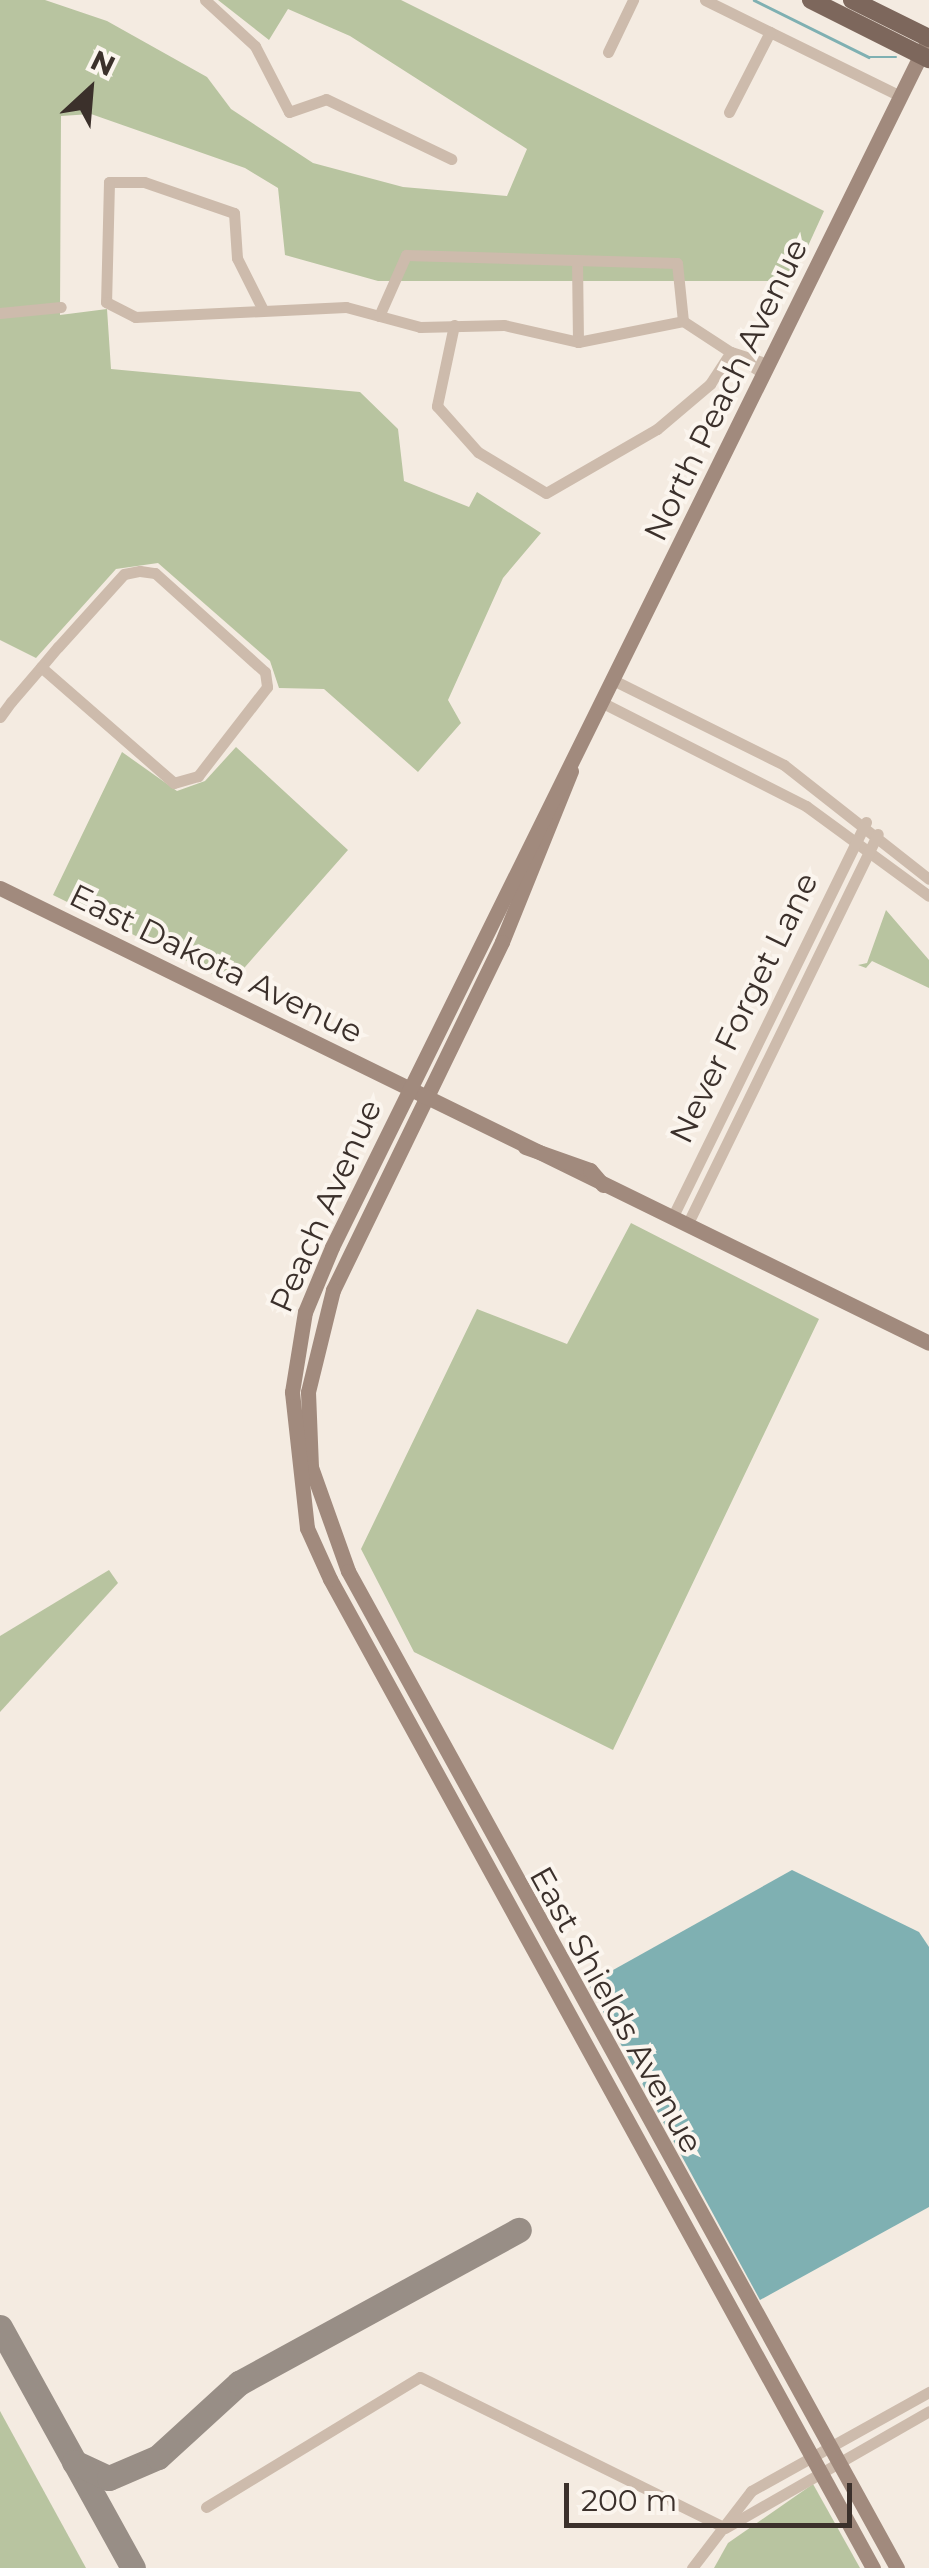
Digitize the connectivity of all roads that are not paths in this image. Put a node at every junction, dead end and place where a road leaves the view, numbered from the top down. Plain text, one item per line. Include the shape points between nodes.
1 (205, 0) edge
2 (633, 0) edge
3 (704, 0) edge
4 (811, 0) edge
5 (852, 0) edge
6 (770, 32) junction
7 (927, 46) edge
8 (608, 52) dead end
9 (900, 96) junction
10 (729, 112) dead end
11 (451, 159) dead end
12 (577, 260) junction
13 (61, 307) dead end
14 (263, 310) junction
15 (0, 313) edge
16 (380, 316) junction
17 (683, 321) junction
18 (454, 325) junction
19 (578, 342) junction
20 (731, 352) junction
21 (766, 369) junction
22 (41, 667) junction
23 (613, 680) junction
24 (603, 703) junction
25 (0, 717) edge
26 (572, 767) junction
27 (866, 822) junction
28 (878, 834) junction
29 (857, 840) junction
30 (871, 849) junction
31 (929, 879) edge
32 (0, 888) edge
33 (929, 896) edge
34 (409, 1088) junction
35 (427, 1097) junction
36 (680, 1221) junction
37 (929, 1344) edge
38 (303, 1467) junction
39 (368, 1606) junction
40 (350, 1616) junction
41 (929, 2392) edge
42 (929, 2410) edge
43 (824, 2449) junction
44 (808, 2457) junction
45 (834, 2465) junction
46 (818, 2474) junction
47 (206, 2507) dead end
48 (725, 2528) junction
49 (692, 2568) edge
50 (874, 2568) edge
51 (897, 2568) edge

1 - 11 street via 256,46 289,112 326,99
2 - 8 street
3 - 6 street
4 - 7 main road
5 - 7 main road
6 - 9 street
6 - 10 street
7 - 9 main road, North Peach Avenue
9 - 21 main road, North Peach Avenue
12 - 16 street via 406,255
12 - 17 street via 677,263
12 - 19 street
13 - 15 street
14 - 14 street via 141,318 106,302 109,182 132,180 234,213 236,258
14 - 16 street via 346,307
16 - 18 street
17 - 19 street
17 - 20 street
18 - 19 street via 504,324
18 - 20 street via 437,406 478,452 546,493 657,429 710,384
20 - 21 street
21 - 23 main road, North Peach Avenue
22 - 22 street via 124,574 140,570 155,573 265,672 267,687 198,776 174,783
22 - 25 street
23 - 24 main road, North Peach Avenue
23 - 27 street via 771,758
24 - 26 main road, North Peach Avenue
24 - 29 street
26 - 34 main road, North Peach Avenue
26 - 35 main road, North Peach Avenue
27 - 28 street
27 - 29 street, Never Forget Lane
28 - 30 street, Never Forget Lane
28 - 31 street
29 - 30 street
29 - 36 street, Never Forget Lane
30 - 33 street
30 - 36 street, Never Forget Lane
32 - 34 main road, East Dakota Avenue
34 - 35 main road, East Dakota Avenue
34 - 38 main road, Peach Avenue via 305,1312 292,1392
35 - 36 main road, East Dakota Avenue via 526,1147 590,1170 603,1185
35 - 38 main road, Peach Avenue via 322,1324
36 - 37 main road, East Dakota Avenue
38 - 39 main road, East Shields Avenue
38 - 40 main road, East Shields Avenue via 308,1528
39 - 40 main road
39 - 43 main road, East Shields Avenue
40 - 44 main road, East Shields Avenue
41 - 43 street
42 - 45 street
43 - 44 street
43 - 45 main road, East Shields Avenue
44 - 46 main road, East Shields Avenue
44 - 48 street via 739,2500
45 - 46 street
45 - 51 main road, East Shields Avenue
46 - 48 street
46 - 50 main road, East Shields Avenue
47 - 48 street via 420,2377
48 - 49 street

